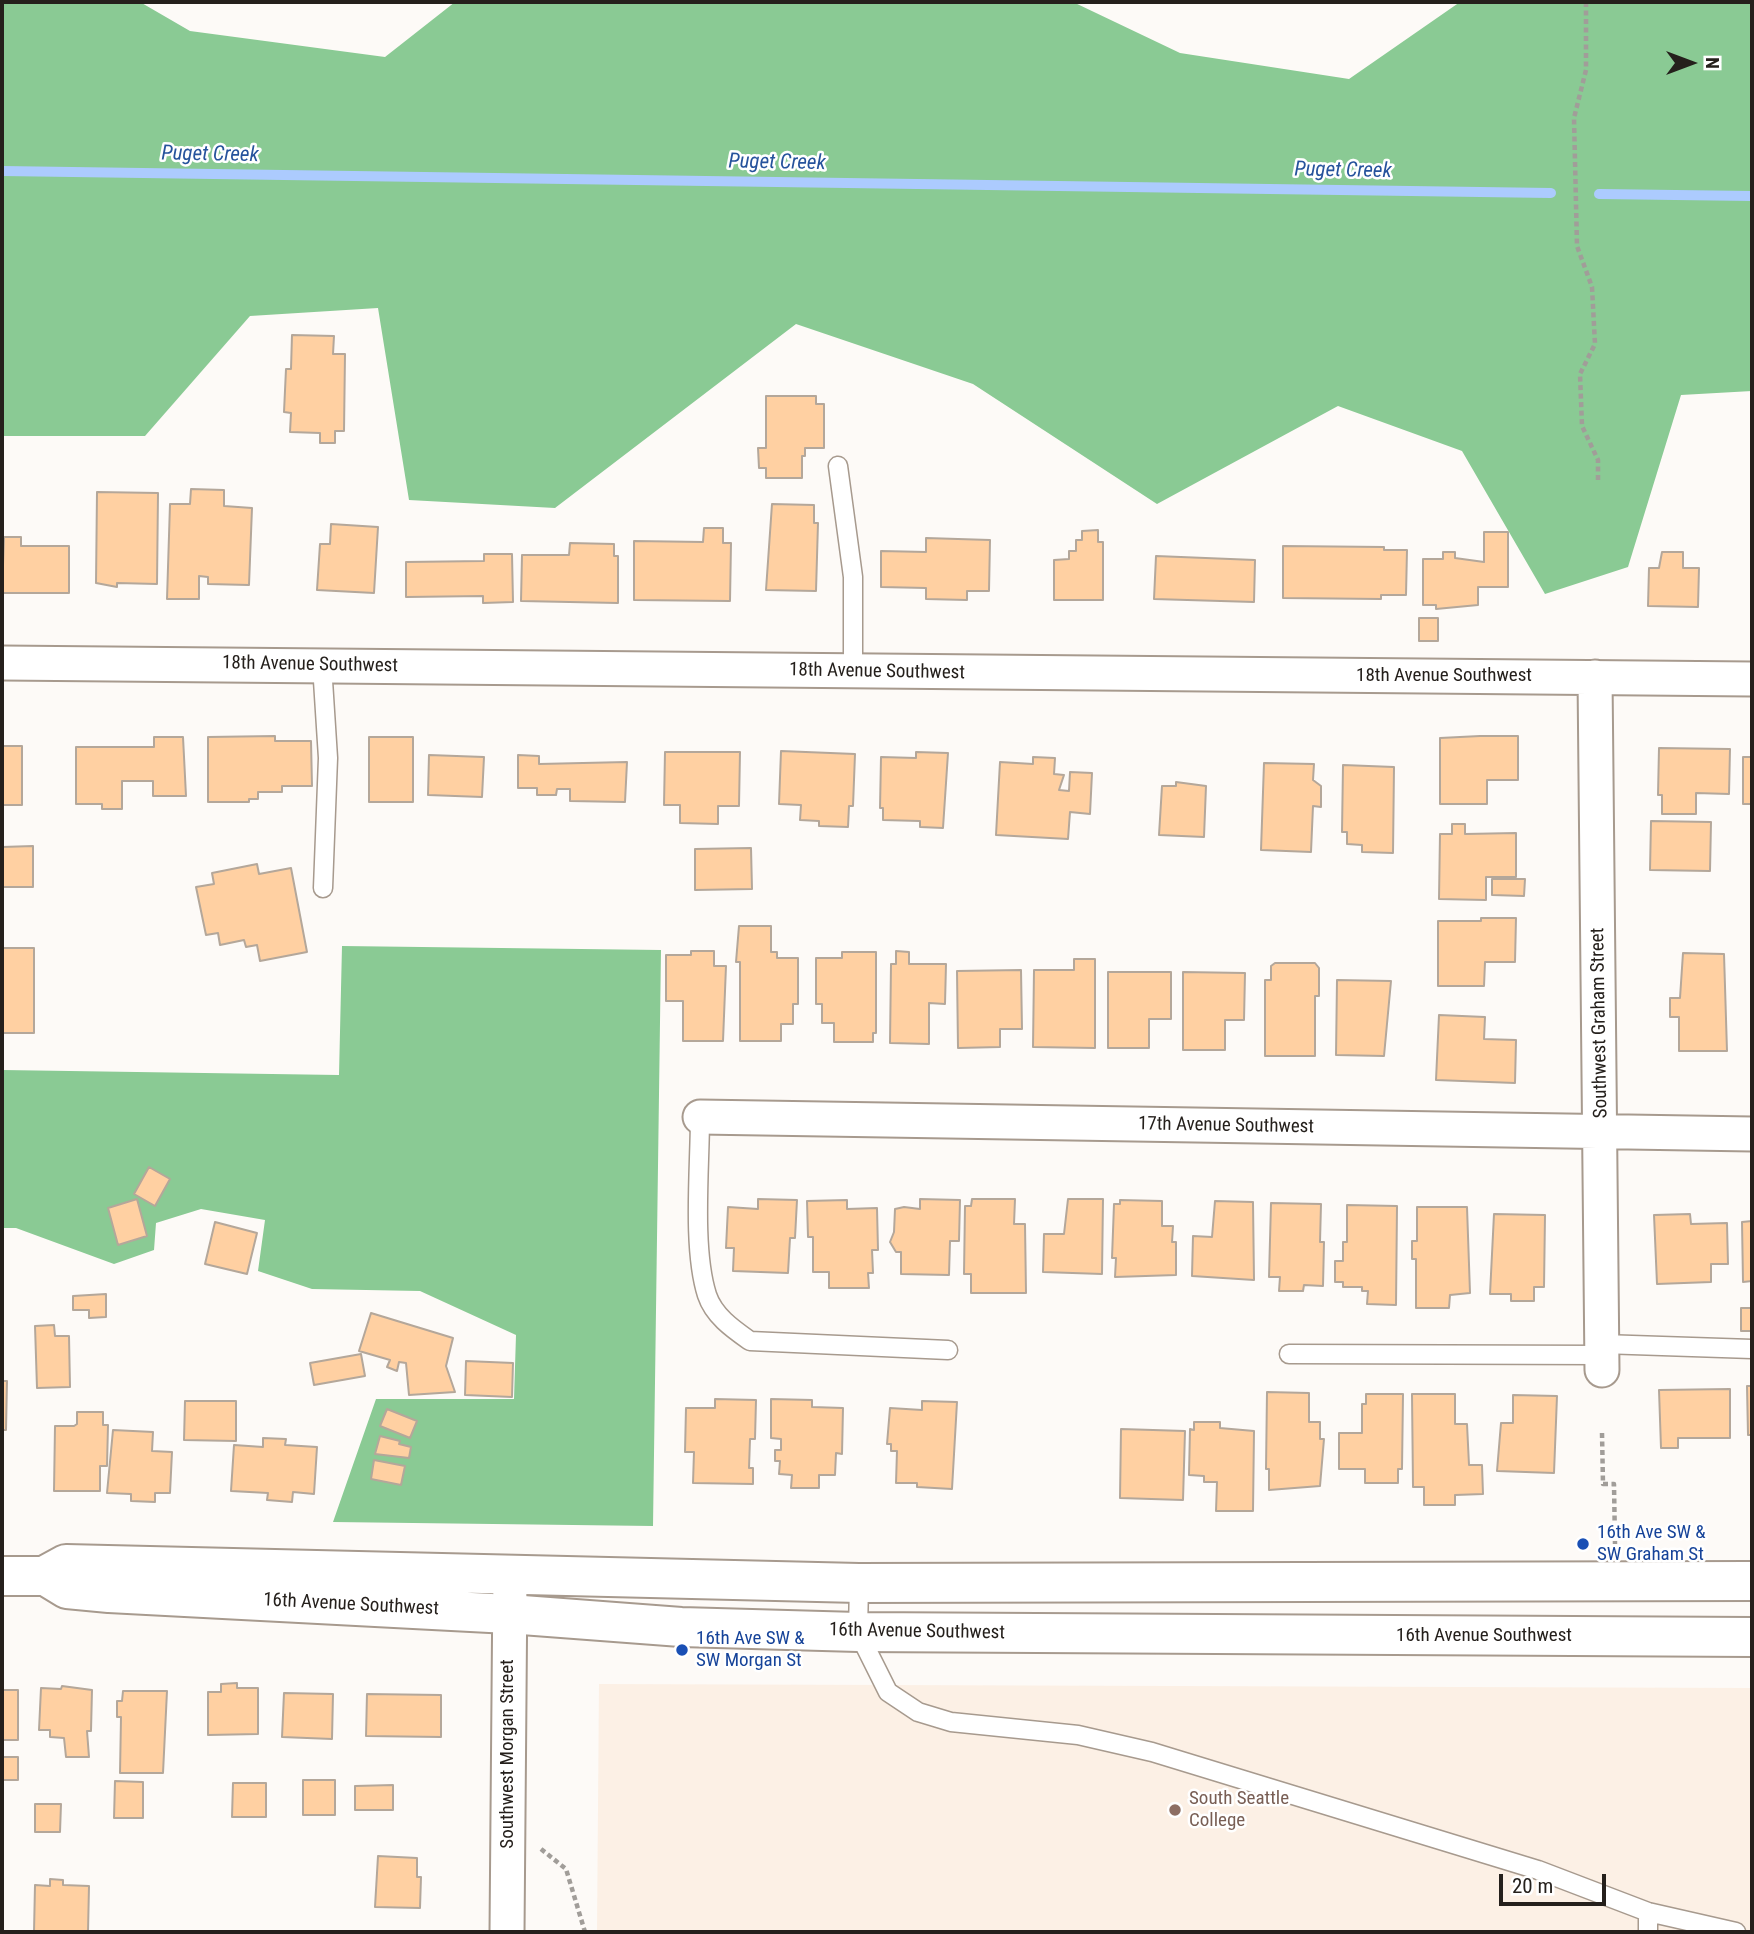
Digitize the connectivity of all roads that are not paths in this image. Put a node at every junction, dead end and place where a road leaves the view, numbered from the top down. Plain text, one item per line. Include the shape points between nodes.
1 (838, 466) dead end
2 (2, 663) edge
3 (322, 665) junction
4 (853, 672) junction
5 (1595, 677) junction
6 (1752, 679) edge
7 (323, 888) dead end
8 (700, 1117) joint
9 (1602, 1132) junction
10 (1752, 1134) edge
11 (1752, 1349) edge
12 (948, 1350) dead end
13 (1290, 1354) dead end
14 (1602, 1356) junction
15 (2, 1576) edge
16 (44, 1576) junction
17 (510, 1577) junction
18 (1752, 1581) edge
19 (859, 1583) junction
20 (509, 1614) junction
21 (858, 1632) junction
22 (1752, 1637) edge
23 (1648, 1912) junction
24 (507, 1932) edge
25 (1648, 1932) edge
26 (1736, 1932) edge

1 - 4 lane via 853,576
2 - 3 street, 18th Avenue Southwest
3 - 4 street, 18th Avenue Southwest
3 - 7 lane via 328,758
4 - 5 street, 18th Avenue Southwest
5 - 6 street, 18th Avenue Southwest
5 - 9 street, Southwest Graham Street
8 - 9 street, 17th Avenue Southwest
8 - 12 lane via 700,1247 707,1296 725,1324 750,1341
9 - 10 street, 17th Avenue Southwest
9 - 14 street, Southwest Graham Street
11 - 14 lane
13 - 14 lane
15 - 16 street, 16th Avenue Southwest
16 - 17 street, 16th Avenue Southwest via 66,1564
16 - 20 street, 16th Avenue Southwest via 67,1589
17 - 19 street, 16th Avenue Southwest
17 - 20 street, Southwest Morgan Street
18 - 19 street, 16th Avenue Southwest
19 - 21 lane
20 - 21 street, 16th Avenue Southwest via 681,1628
20 - 24 street, Southwest Morgan Street
21 - 22 street, 16th Avenue Southwest
21 - 23 lane via 888,1692 918,1712 951,1722 1078,1735 1152,1752 1538,1870
23 - 25 lane
23 - 26 lane

